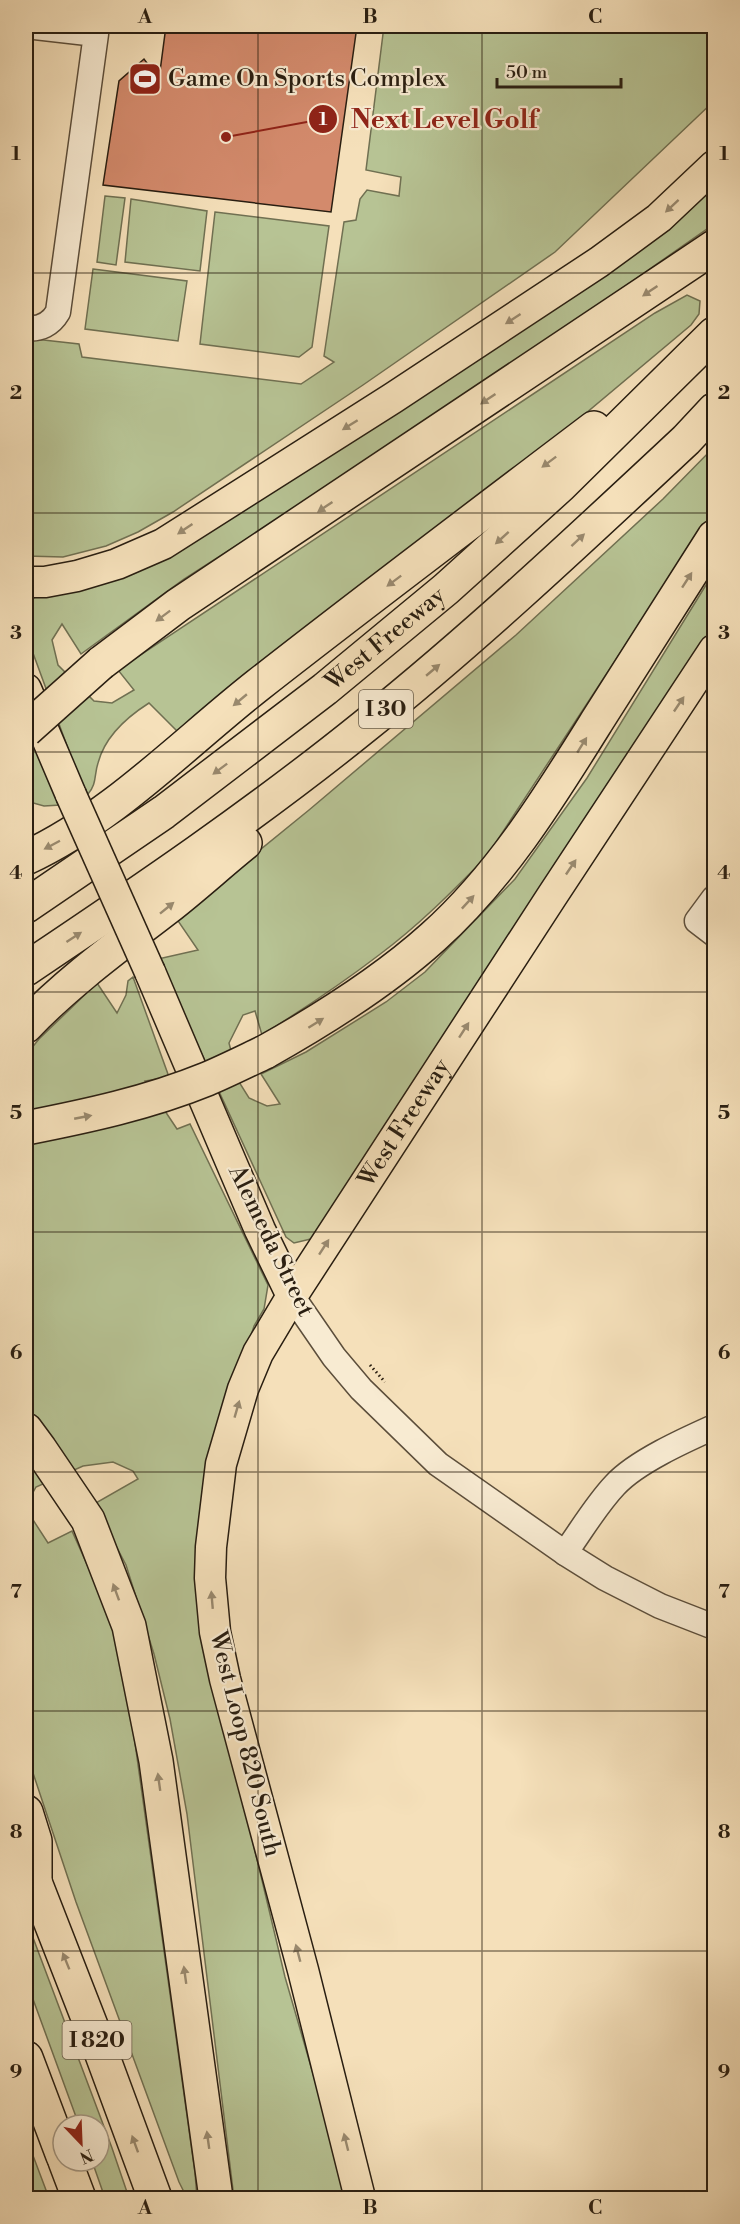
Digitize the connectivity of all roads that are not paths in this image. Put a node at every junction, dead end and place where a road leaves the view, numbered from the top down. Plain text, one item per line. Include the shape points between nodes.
1 (26, 26) edge
2 (714, 166) edge
3 (714, 247) edge
4 (26, 328) edge
5 (714, 334) edge
6 (666, 382) junction
7 (714, 410) edge
8 (714, 537) edge
9 (26, 582) edge
10 (711, 657) edge
11 (26, 689) edge
12 (365, 726) junction
13 (26, 730) edge
14 (26, 858) edge
15 (714, 898) edge
16 (26, 906) edge
17 (706, 928) edge
18 (26, 969) edge
19 (26, 1026) edge
20 (26, 1128) edge
21 (292, 1296) junction
22 (714, 1427) edge
23 (26, 1430) edge
24 (565, 1553) junction
25 (714, 1627) edge
26 (26, 1812) edge
27 (30, 1871) edge
28 (26, 2058) edge
29 (51, 2124) edge
30 (69, 2173) edge
31 (79, 2199) edge
32 (155, 2199) edge
33 (216, 2199) edge
34 (360, 2199) edge

1 - 4 street via 96,34 58,312 48,324
2 -> 9 main road via 659,218 599,262 163,544 77,576
3 -> 13 highway, bridge via 178,605 101,663
5 - 6 highway, West Freeway / I 30
6 -> 14 highway via 619,409 257,686 128,793 68,837
6 -> 16 highway, West Freeway / I 30 via 560,486 446,589 334,682 164,812
12 -> 7 highway, I 30 via 475,634
20 -> 8 highway, bridge via 138,1103 207,1079 265,1052 317,1023 433,937 517,844
21 -> 10 main road, West Freeway
11 - 21 main road, Alemeda Street, bridge
18 -> 12 highway, I 30 via 159,881
19 -> 12 highway via 109,953 315,786 352,752
15 - 17 street
21 - 24 street, Alemeda Street via 361,1389 438,1464
34 -> 21 main road, West Loop 820 South via 225,1679 210,1578 221,1464 258,1353
22 - 24 street via 670,1448 615,1484
33 -> 23 highway via 156,1761 129,1626 88,1520
24 - 25 street, Alemeda Street via 651,1601
26 - 27 highway via 35,1841
32 -> 27 highway, I 820
28 - 29 highway, I 820
30 - 31 highway

